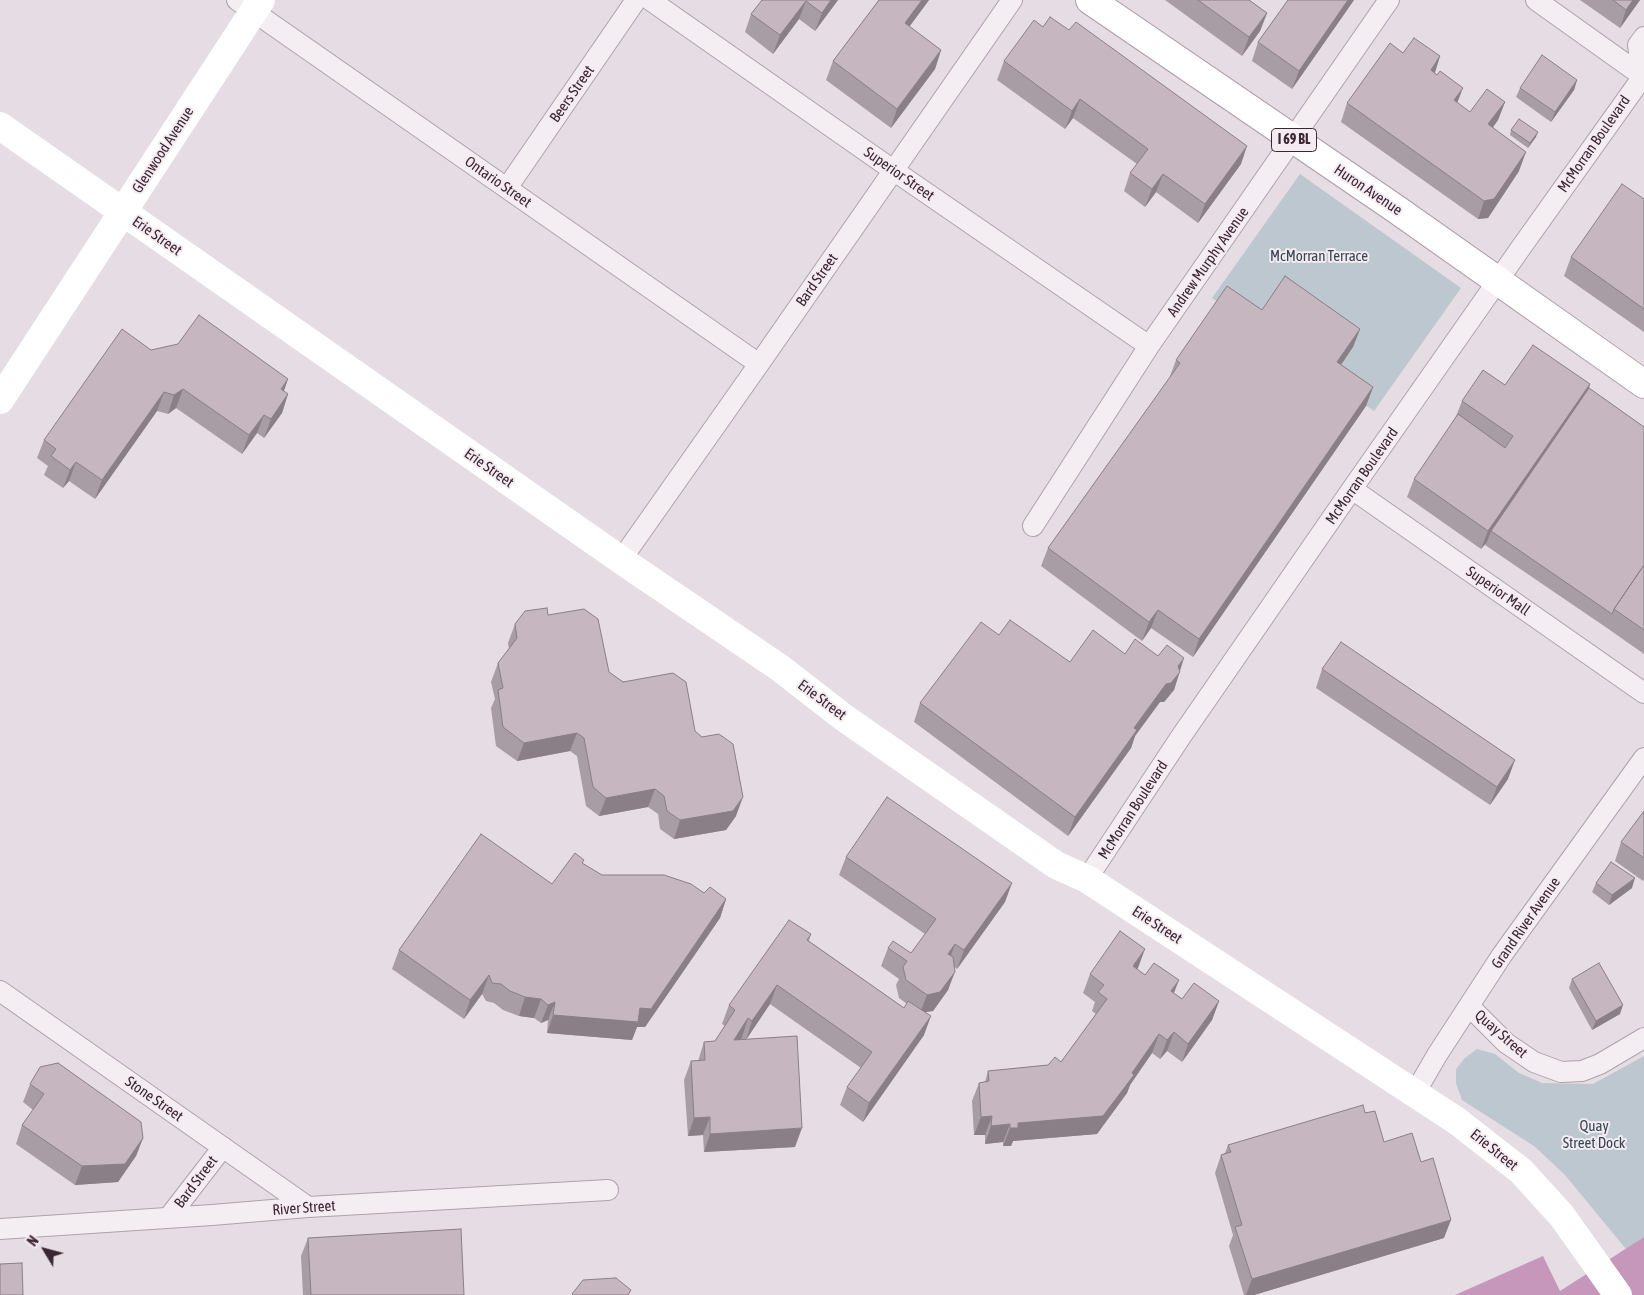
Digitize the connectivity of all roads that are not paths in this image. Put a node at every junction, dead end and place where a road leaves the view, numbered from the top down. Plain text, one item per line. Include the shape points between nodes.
1 (636, 0) edge
2 (650, 0) edge
3 (1012, 0) edge
4 (1090, 0) edge
5 (1389, 0) edge
6 (1536, 0) edge
7 (250, 4) edge
8 (1644, 37) edge
9 (1643, 76) edge
10 (0, 126) edge
11 (1293, 140) junction
12 (893, 170) junction
13 (507, 188) junction
14 (123, 212) junction
15 (1498, 280) junction
16 (1150, 346) junction
17 (759, 364) junction
18 (1644, 384) edge
19 (0, 400) edge
20 (1352, 489) junction
21 (1033, 526) dead end
22 (621, 560) junction
23 (1644, 693) edge
24 (1644, 758) edge
25 (1087, 879) junction
26 (0, 991) edge
27 (1468, 1006) junction
28 (1644, 1038) edge
29 (1415, 1093) junction
30 (223, 1147) junction
31 (608, 1190) dead end
32 (308, 1207) junction
33 (169, 1217) junction
34 (0, 1229) edge
35 (1618, 1295) edge

1 - 13 street, Beers Street
2 - 12 street, Superior Street
3 - 12 street, Bard Street
4 - 11 street, Huron Avenue / I 69 BL
5 - 11 street, Andrew Murphy Avenue
6 - 9 street
7 - 13 street, Ontario Street
7 - 14 street, Glenwood Avenue
8 - 9 street via 1638,45
9 - 15 street, McMorran Boulevard
10 - 14 street, Erie Street
11 - 15 street, Huron Avenue / I 69 BL
11 - 16 street, Andrew Murphy Avenue
12 - 16 street, Superior Street
12 - 17 street, Bard Street
13 - 17 street, Ontario Street
14 - 19 street, Glenwood Avenue
14 - 22 street, Erie Street
15 - 18 street, Huron Avenue / I 69 BL
15 - 20 street, McMorran Boulevard
16 - 21 street, Andrew Murphy Avenue
17 - 22 street, Bard Street
20 - 23 street, Superior Mall
20 - 25 street, McMorran Boulevard
22 - 25 street, Erie Street via 780,668 843,717 1056,866
24 - 27 street, Grand River Avenue
25 - 29 street, Erie Street
26 - 30 street, Stone Street
27 - 28 street, Quay Street via 1506,1042 1534,1062 1561,1072 1582,1071 1600,1064
27 - 29 street, Grand River Avenue
29 - 35 street, Erie Street via 1457,1120 1521,1171 1562,1216
30 - 32 street, Stone Street
30 - 33 street, Bard Street
31 - 32 street, River Street
32 - 33 street, River Street
33 - 34 street, River Street

